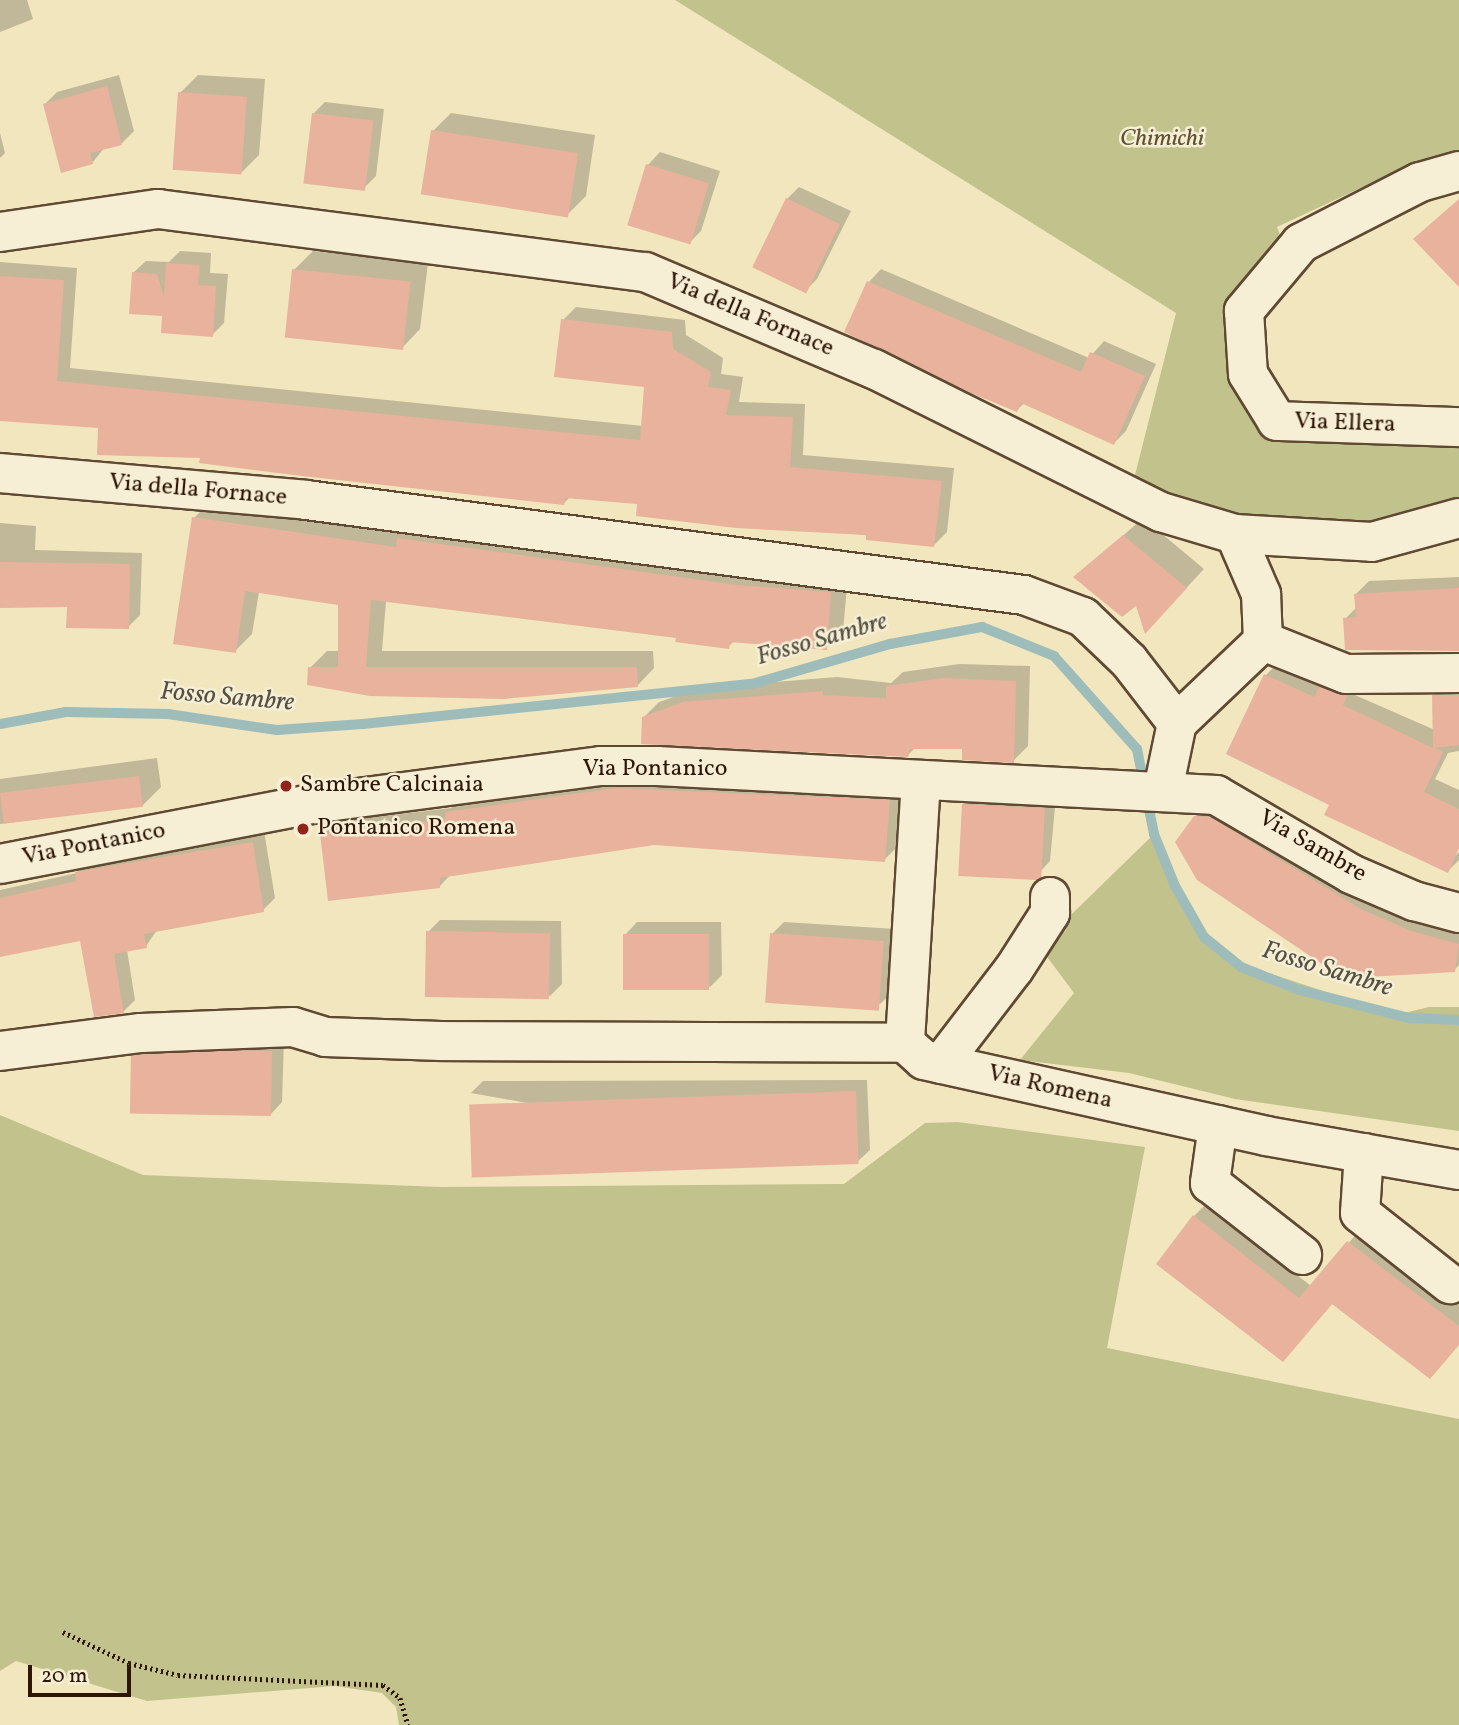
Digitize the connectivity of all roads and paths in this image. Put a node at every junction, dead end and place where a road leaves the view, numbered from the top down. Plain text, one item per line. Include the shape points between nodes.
1 (1459, 171) edge
2 (0, 232) edge
3 (1459, 427) edge
4 (0, 474) edge
5 (1459, 518) edge
6 (1235, 534) junction
7 (1263, 641) junction
8 (1459, 673) edge
9 (1177, 723) junction
10 (920, 780) junction
11 (1065, 786) joint
12 (1158, 789) junction
13 (0, 864) edge
14 (1050, 897) dead end
15 (1459, 913) edge
16 (905, 1043) junction
17 (0, 1051) edge
18 (941, 1063) junction
19 (1218, 1125) junction
20 (1364, 1153) junction
21 (1459, 1170) edge
22 (1302, 1255) dead end
23 (1450, 1284) dead end
24 (63, 1632) dead end
25 (408, 1725) edge

1 - 3 street, Via Ellera via 1420,183 1301,243 1244,312 1248,374 1277,421
2 - 6 street, Via della Fornace via 158,209 645,272 874,369 1161,512
4 - 9 street, Via della Fornace via 306,500 1024,595 1083,617 1129,661
5 - 6 street via 1373,542
6 - 7 street via 1261,594
7 - 8 street via 1346,674
7 - 9 street
9 - 12 street
10 - 11 street, Via Pontanico
10 - 13 street, Via Pontanico via 601,766 302,806
10 - 16 street
11 - 12 street, Via Sambre
12 - 15 street, Via Sambre via 1216,795 1351,874 1414,901
14 - 18 street via 1050,913 1014,969
16 - 17 street via 441,1041 325,1037 293,1027 141,1033
16 - 18 street, Via Romena via 924,1060
18 - 19 street, Via Romena
19 - 20 street, Via Romena
19 - 22 street via 1210,1183
20 - 21 street, Via Romena
20 - 23 street via 1360,1213
24 - 25 path via 129,1663 178,1675 383,1685 400,1698

